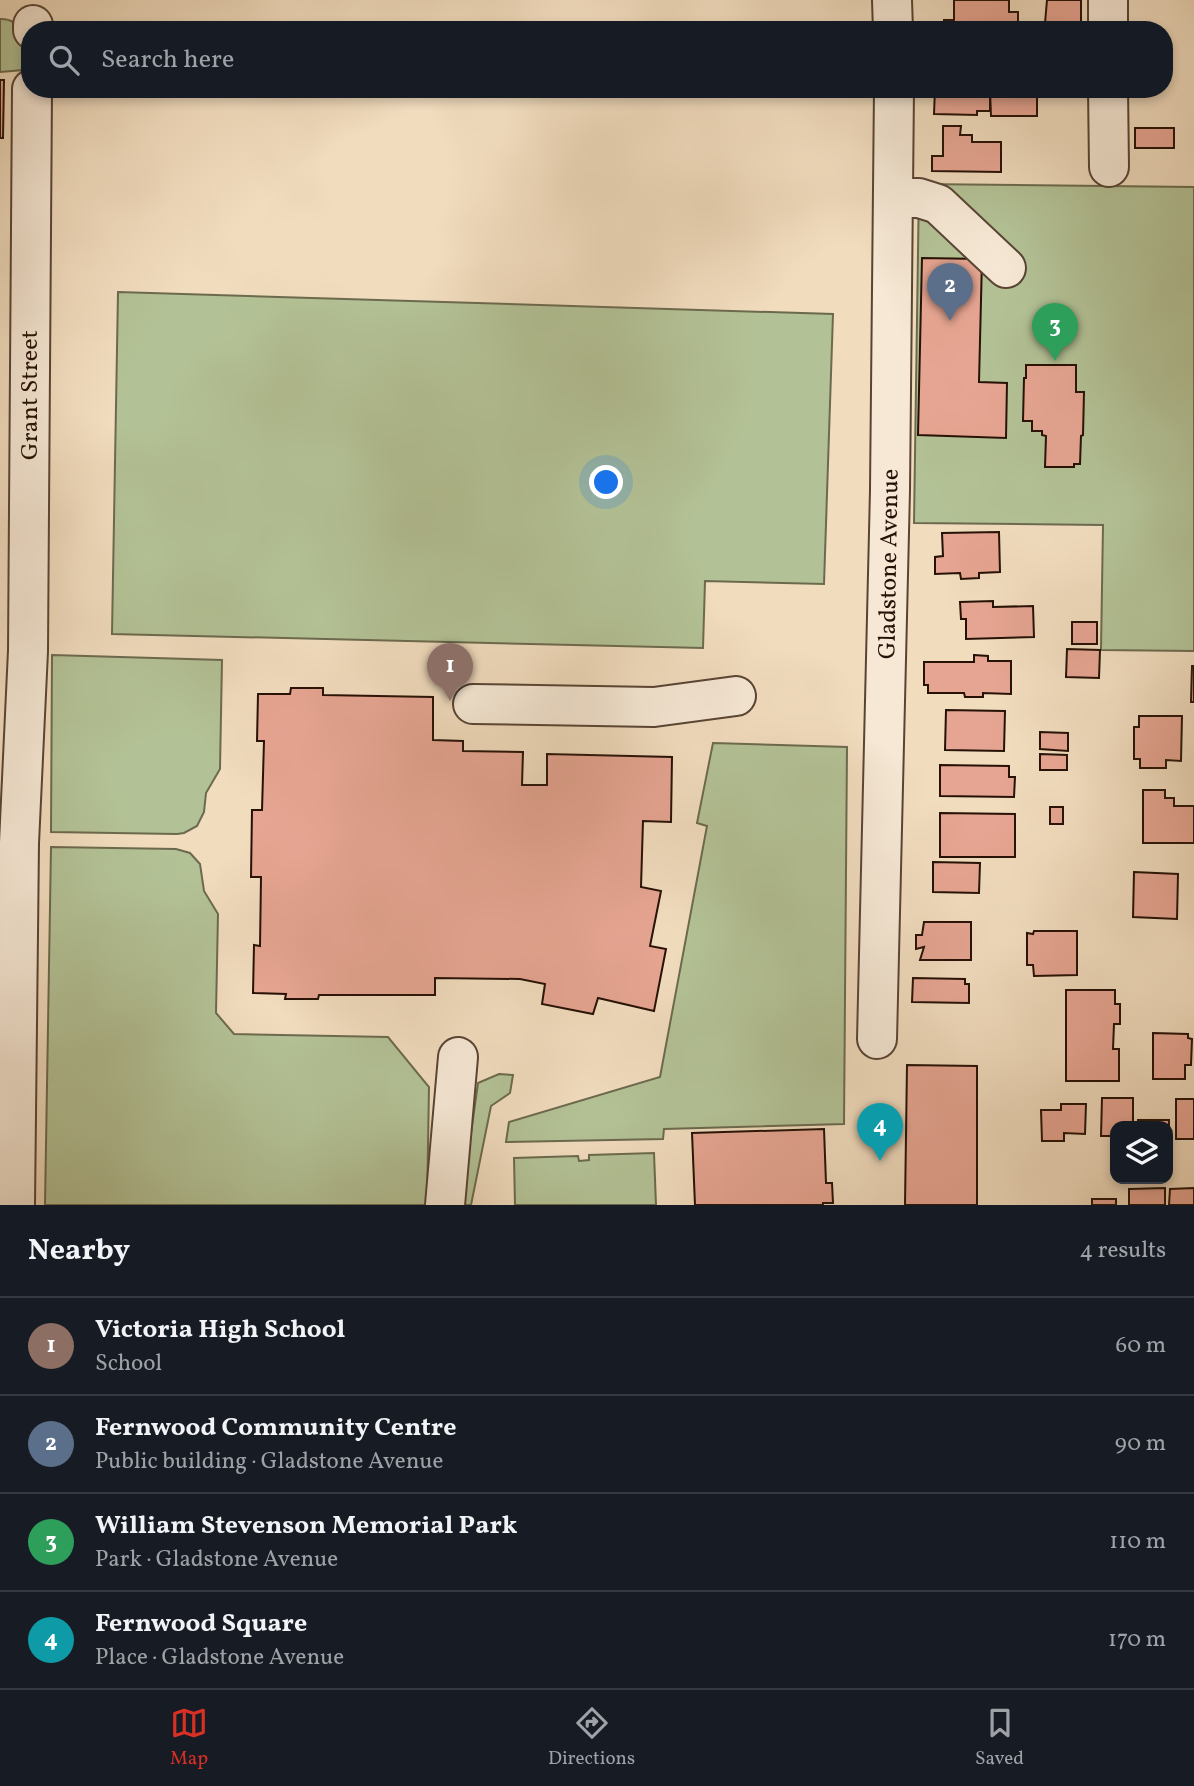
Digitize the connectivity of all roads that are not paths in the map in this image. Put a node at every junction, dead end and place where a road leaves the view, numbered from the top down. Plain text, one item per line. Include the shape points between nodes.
1 (892, 0) edge
2 (1108, 0) edge
3 (893, 21) edge
4 (1108, 21) edge
5 (33, 98) edge
6 (894, 98) edge
7 (1108, 98) edge
8 (1109, 167) dead end
9 (893, 198) junction
10 (1006, 268) dead end
11 (736, 696) dead end
12 (473, 704) dead end
13 (9, 843) edge
14 (877, 1039) dead end
15 (458, 1057) dead end
16 (15, 1205) edge
17 (445, 1205) edge

1 - 3 street
2 - 4 street
5 - 13 street, Grant Street via 43,282 28,651
6 - 9 street, Gladstone Avenue
7 - 8 street
9 - 10 street via 938,204
9 - 14 street, Gladstone Avenue
11 - 12 street via 654,707
13 - 16 street, Grant Street
15 - 17 street

